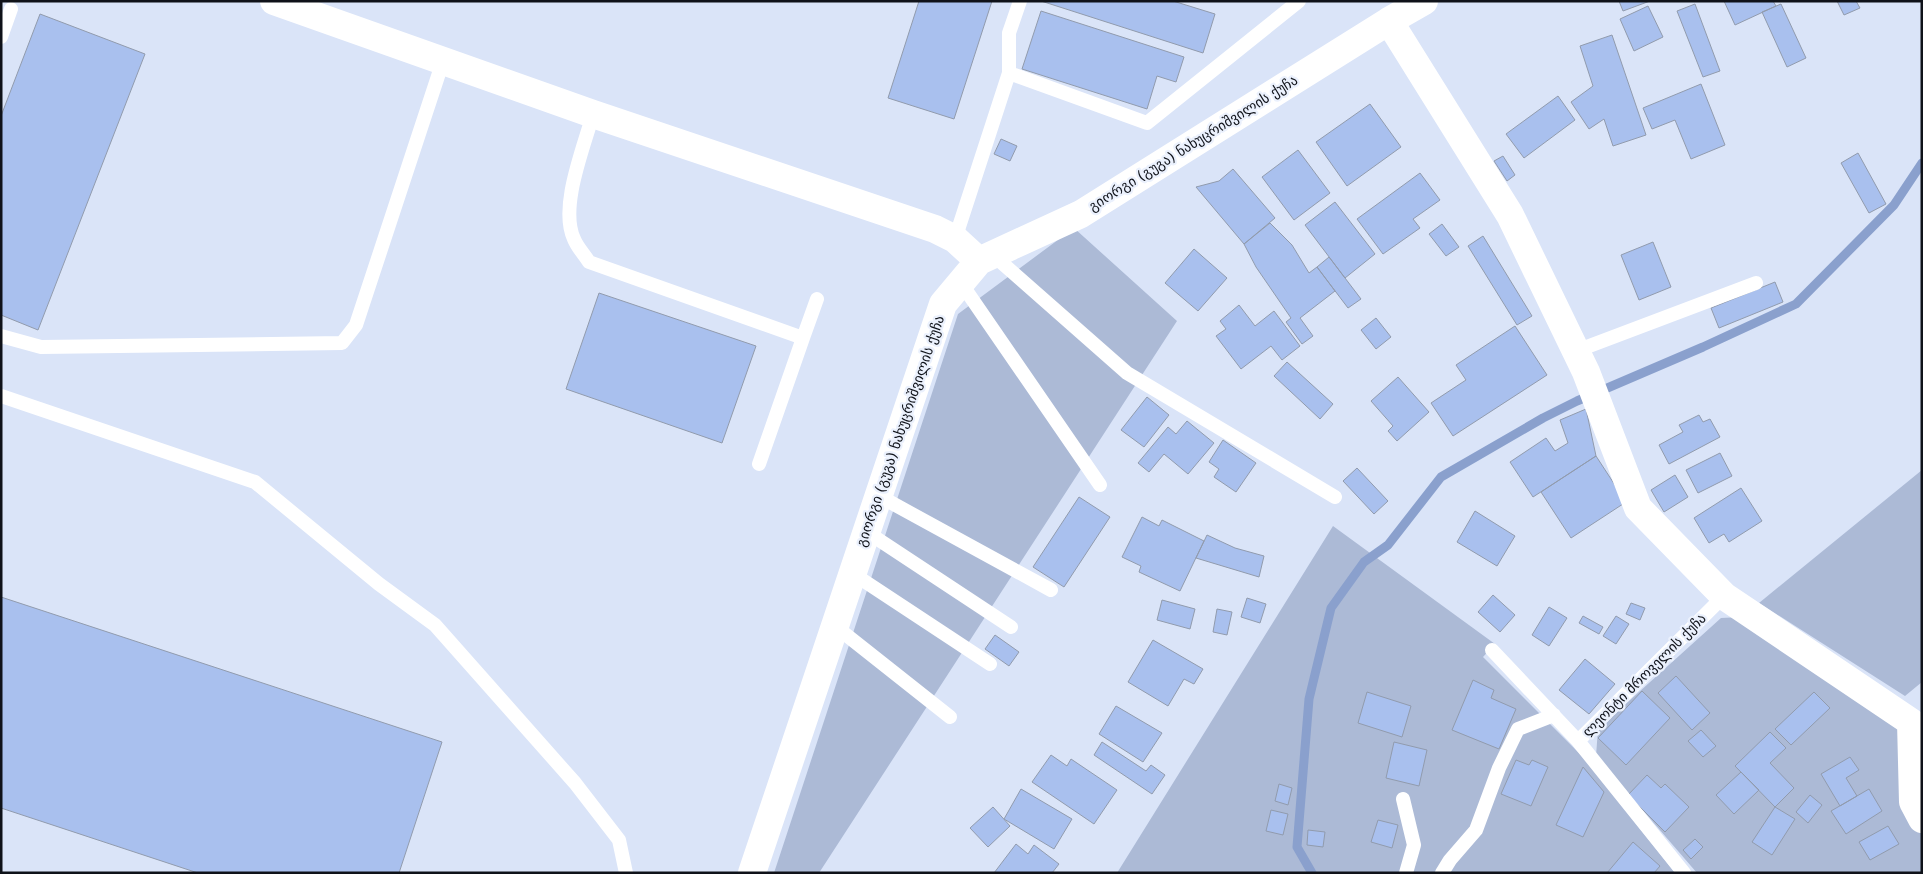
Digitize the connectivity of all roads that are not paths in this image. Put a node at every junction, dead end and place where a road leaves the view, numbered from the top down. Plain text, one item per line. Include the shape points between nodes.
1 (274, 1) edge
2 (1020, 1) edge
3 (1299, 1) edge
4 (1424, 1) edge
5 (11, 9) dead end
6 (1389, 21) junction
7 (1, 36) edge
8 (443, 61) junction
9 (1009, 73) junction
10 (593, 114) junction
11 (954, 239) junction
12 (986, 258) junction
13 (961, 283) junction
14 (1756, 283) dead end
15 (817, 299) dead end
16 (1, 336) edge
17 (803, 338) junction
18 (1581, 361) junction
19 (1, 396) edge
20 (759, 464) dead end
21 (1100, 485) dead end
22 (879, 496) junction
23 (1335, 497) dead end
24 (867, 532) junction
25 (852, 574) junction
26 (1051, 590) dead end
27 (1724, 596) junction
28 (835, 626) junction
29 (1011, 627) dead end
30 (1492, 650) dead end
31 (990, 664) dead end
32 (1554, 715) junction
33 (950, 717) dead end
34 (1916, 717) edge
35 (1578, 741) junction
36 (1403, 798) dead end
37 (1922, 819) edge
38 (626, 873) edge
39 (752, 873) edge
40 (1406, 873) edge
41 (1442, 873) edge
42 (1684, 873) edge

1 - 8 street
2 - 9 lane via 1010,33
3 - 9 lane via 1147,123
4 - 6 street, გიორგი (გუგა) ნახუცრიშვილის ქუჩა
5 - 7 lane
6 - 12 street, გიორგი (გუგა) ნახუცრიშვილის ქუჩა via 1081,214
6 - 18 street via 1510,215
8 - 10 street
8 - 16 lane via 356,325 342,343 41,347
9 - 11 lane
10 - 11 street via 936,229
10 - 17 lane via 568,214 573,239 589,262
11 - 12 street
12 - 13 street, გიორგი (გუგა) ნახუცრიშვილის ქუჩა
12 - 23 lane via 1127,373
13 - 21 lane
13 - 22 street, გიორგი (გუგა) ნახუცრიშვილის ქუჩა via 943,304
14 - 18 lane
15 - 17 lane
17 - 20 lane
18 - 27 street via 1638,508
19 - 38 lane via 255,482 379,584 435,625 586,797 619,840
22 - 24 street, გიორგი (გუგა) ნახუცრიშვილის ქუჩა
22 - 26 lane
24 - 25 street, გიორგი (გუგა) ნახუცრიშვილის ქუჩა
24 - 29 lane
25 - 28 street, გიორგი (გუგა) ნახუცრიშვილის ქუჩა
25 - 31 lane
27 - 34 street
27 - 35 lane, ლეონტი მროველის ქუჩა
28 - 33 lane
28 - 39 street, გიორგი (გუგა) ნახუცრიშვილის ქუჩა
30 - 32 lane
32 - 35 lane
32 - 41 lane via 1518,729 1498,768 1476,830
34 - 37 street via 1913,802
35 - 42 lane, ლეონტი მროველის ქუჩა
36 - 40 lane via 1414,845

